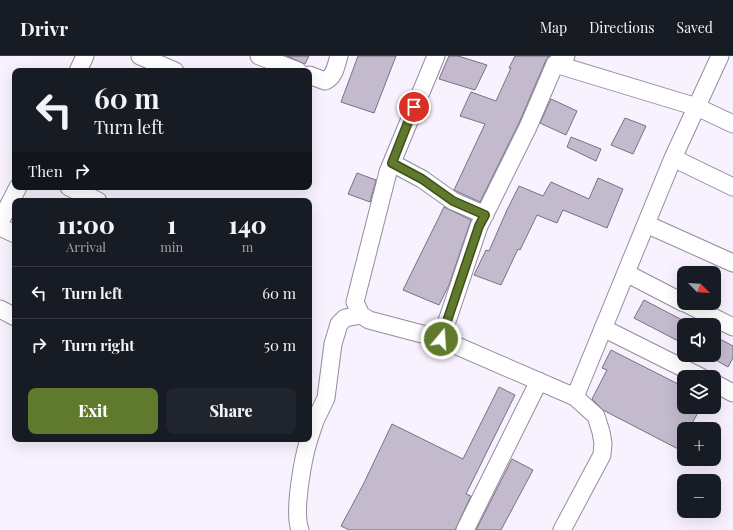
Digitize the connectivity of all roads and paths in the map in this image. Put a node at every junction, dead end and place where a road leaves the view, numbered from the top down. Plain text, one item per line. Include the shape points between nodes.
1 (85, 56) edge
2 (140, 56) edge
3 (259, 56) edge
4 (339, 56) edge
5 (436, 56) edge
6 (720, 56) edge
7 (560, 60) edge
8 (79, 68) edge
9 (168, 68) edge
10 (290, 68) edge
11 (312, 76) edge
12 (697, 107) junction
13 (733, 124) edge
14 (673, 158) junction
15 (392, 163) junction
16 (733, 187) edge
17 (75, 190) edge
18 (92, 198) edge
19 (12, 199) edge
20 (485, 215) junction
21 (0, 222) edge
22 (646, 224) junction
23 (0, 227) edge
24 (12, 233) edge
25 (733, 263) edge
26 (626, 273) junction
27 (677, 299) edge
28 (0, 309) edge
29 (698, 310) edge
30 (12, 315) edge
31 (360, 315) junction
32 (733, 327) edge
33 (603, 328) junction
34 (441, 339) junction
35 (687, 370) edge
36 (539, 381) junction
37 (721, 387) edge
38 (733, 393) edge
39 (575, 397) junction
40 (312, 430) edge
41 (308, 442) edge
42 (300, 530) edge
43 (465, 530) edge
44 (562, 530) edge

1 - 8 street
2 - 9 street
3 - 10 street
4 - 11 street via 330,79 325,81
5 - 15 street
6 - 12 street
7 - 12 street
7 - 20 street
12 - 13 street
12 - 14 street
14 - 16 street
14 - 22 street
15 - 20 street via 422,179 453,201
15 - 31 street via 355,302
17 - 18 street
19 - 21 street
20 - 34 street
22 - 25 street
22 - 26 street
23 - 24 street
26 - 27 street
26 - 33 street
28 - 30 street
29 - 32 street
31 - 34 street via 369,320
31 - 40 street via 345,318 339,324 333,344 326,398
33 - 35 street
33 - 39 street
34 - 36 street
36 - 39 street
36 - 43 street
37 - 38 street
39 - 44 street via 596,416 603,443 602,454
41 - 42 street via 298,501

